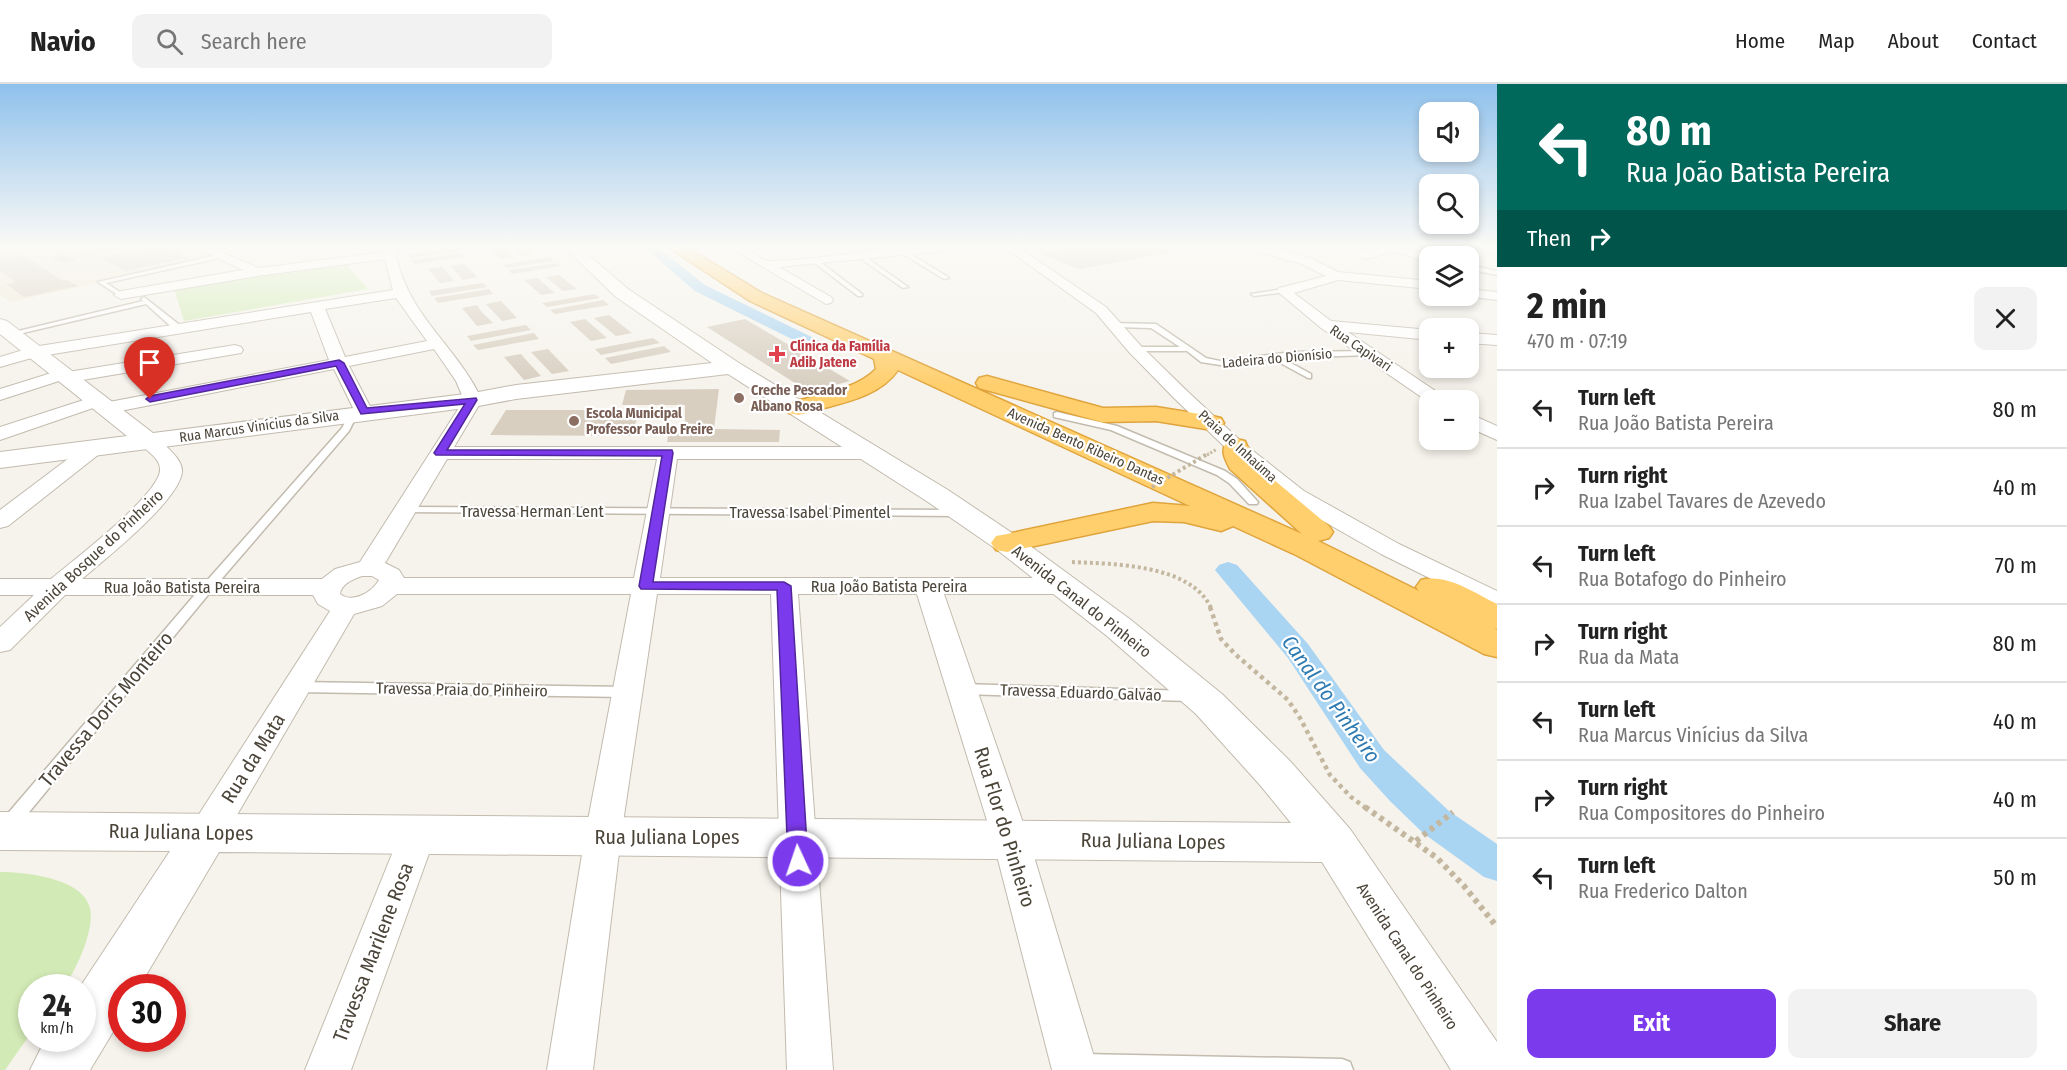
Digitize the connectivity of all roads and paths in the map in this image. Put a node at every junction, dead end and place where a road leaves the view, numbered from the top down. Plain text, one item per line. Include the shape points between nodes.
1 (118, 293) edge
2 (132, 293) edge
3 (138, 293) edge
4 (400, 293) joint
5 (622, 293) edge
6 (748, 293) edge
7 (773, 293) edge
8 (814, 293) edge
9 (857, 293) edge
10 (1079, 293) edge
11 (1264, 293) edge
12 (1286, 293) edge
13 (1254, 294) dead end
14 (1479, 294) edge
15 (121, 295) joint
16 (860, 295) dead end
17 (1497, 296) edge
18 (826, 300) dead end
19 (148, 303) junction
20 (317, 307) junction
21 (230, 321) junction
22 (1115, 325) junction
23 (1326, 325) junction
24 (179, 329) junction
25 (4, 331) edge
26 (1419, 334) edge
27 (1479, 339) edge
28 (1497, 340) edge
29 (437, 344) junction
30 (1135, 349) junction
31 (1189, 349) junction
32 (235, 350) junction
33 (33, 352) junction
34 (1370, 353) junction
35 (884, 356) junction
36 (1274, 356) junction
37 (0, 362) edge
38 (339, 363) junction
39 (732, 367) junction
40 (1308, 376) dead end
41 (63, 377) junction
42 (241, 382) junction
43 (985, 383) junction
44 (1423, 390) edge
45 (1180, 394) junction
46 (0, 395) edge
47 (472, 400) junction
48 (100, 404) junction
49 (798, 408) junction
50 (359, 413) junction
51 (1156, 414) junction
52 (1212, 423) junction
53 (1479, 425) edge
54 (0, 434) edge
55 (1497, 434) edge
56 (148, 441) junction
57 (96, 447) junction
58 (1226, 448) junction
59 (440, 453) junction
60 (668, 453) junction
61 (867, 453) junction
62 (0, 460) edge
63 (1152, 487) dead end
64 (405, 510) junction
65 (658, 512) junction
66 (962, 513) junction
67 (0, 521) edge
68 (1318, 532) junction
69 (1017, 551) junction
70 (1345, 566) junction
71 (369, 568) junction
72 (390, 586) junction
73 (645, 586) junction
74 (784, 586) junction
75 (928, 586) junction
76 (1064, 586) junction
77 (0, 587) edge
78 (58, 587) junction
79 (208, 587) junction
80 (337, 596) junction
81 (1497, 601) edge
82 (1497, 618) edge
83 (0, 643) edge
84 (1497, 645) edge
85 (296, 687) junction
86 (962, 689) junction
87 (627, 692) junction
88 (1200, 696) junction
89 (1453, 812) dead end
90 (2, 831) edge
91 (207, 832) junction
92 (418, 834) junction
93 (603, 836) junction
94 (797, 838) junction
95 (1011, 840) junction
96 (1416, 841) junction
97 (1334, 843) junction
98 (1497, 927) edge
99 (96, 1010) edge
100 (69, 1052) edge
101 (1074, 1068) edge
102 (58, 1070) edge
103 (328, 1070) edge
104 (570, 1070) edge
105 (810, 1070) edge
106 (1342, 1070) edge
107 (1483, 1070) edge

1 - 15 lane
2 - 15 street
3 - 19 lane
4 - 20 street
4 - 29 street
5 - 39 street, Avenida Canal do Pinheiro
6 - 35 highway, Avenida Bento Ribeiro Dantas
7 - 43 highway, Avenida Bento Ribeiro Dantas
8 - 18 street
9 - 16 lane
10 - 22 street, Praia de Inhaúma
11 - 13 lane
12 - 23 street, Rua Capivari
14 - 17 street
19 - 24 lane
19 - 25 lane
20 - 21 street
20 - 38 street
21 - 24 street
21 - 32 street
22 - 30 street, Praia de Inhaúma
22 - 31 lane, Ladeira do Dionísio via 1153,326
23 - 26 street
23 - 34 street, Rua Capivari
24 - 33 street
25 - 33 street, Avenida Bosque do Pinheiro
27 - 28 street
29 - 38 street
29 - 47 street via 469,389
30 - 31 lane
30 - 45 street, Praia de Inhaúma
31 - 36 lane, Ladeira do Dionísio via 1204,360 1220,363
32 - 41 street
32 - 42 street
33 - 37 street
33 - 41 street, Avenida Bosque do Pinheiro
34 - 36 lane, Ladeira do Dionísio
34 - 44 street, Rua Capivari
35 - 49 highway via 887,369 879,380
35 - 70 highway, Avenida Bento Ribeiro Dantas
36 - 40 lane
38 - 42 street
38 - 50 street
39 - 47 street, Rua Marcus Vinícius da Silva
39 - 49 street, Avenida Canal do Pinheiro
41 - 46 street
41 - 48 street, Avenida Bosque do Pinheiro
42 - 48 street
43 - 51 highway via 1102,415
43 - 68 highway, Avenida Bento Ribeiro Dantas
45 - 51 highway
45 - 52 street, Praia de Inhaúma
47 - 50 street, Rua Marcus Vinícius da Silva
47 - 59 street
48 - 54 street
48 - 56 street, Avenida Bosque do Pinheiro
49 - 61 street, Avenida Canal do Pinheiro
50 - 56 street, Rua Marcus Vinícius da Silva
50 - 79 lane, Travessa Doris Monteiro
51 - 52 highway
52 - 58 street, Praia de Inhaúma
53 - 55 street
56 - 57 street, Rua Marcus Vinícius da Silva
56 - 78 street, Avenida Bosque do Pinheiro via 172,470 168,483
57 - 62 street, Rua Marcus Vinícius da Silva
57 - 67 street
58 - 63 path, bridge
58 - 68 highway via 1244,469
58 - 81 street, Praia de Inhaúma via 1326,515
59 - 60 street
59 - 64 street
60 - 61 street
60 - 65 street
61 - 66 street, Avenida Canal do Pinheiro
64 - 65 lane, Travessa Herman Lent
64 - 71 street
65 - 66 lane, Travessa Isabel Pimentel
65 - 73 street
66 - 69 street, Avenida Canal do Pinheiro
68 - 82 highway, Avenida Bento Ribeiro Dantas
69 - 70 highway via 1153,512 1184,513 1225,523
69 - 76 street, Avenida Canal do Pinheiro
69 - 96 path via 1128,565 1169,576 1196,590 1211,606 1222,641 1296,709 1330,775
70 - 84 highway, Avenida Bento Ribeiro Dantas
71 - 72 street via 390,575
71 - 80 street via 333,581
72 - 73 street, Rua João Batista Pereira
72 - 80 street, Rua João Batista Pereira via 368,602
73 - 74 street, Rua João Batista Pereira
73 - 87 street
74 - 75 street, Rua João Batista Pereira
74 - 94 street
75 - 76 street, Rua João Batista Pereira
75 - 86 street, Rua Flor do Pinheiro
76 - 88 street, Avenida Canal do Pinheiro
77 - 78 street, Rua João Batista Pereira
78 - 79 street, Rua João Batista Pereira
78 - 83 street, Avenida Bosque do Pinheiro
79 - 80 street, Rua João Batista Pereira
79 - 90 lane, Travessa Doris Monteiro
80 - 85 street, Rua da Mata
85 - 87 lane, Travessa Praia do Pinheiro
85 - 91 street, Rua da Mata
86 - 88 lane, Travessa Eduardo Galvão
86 - 95 street, Rua Flor do Pinheiro
87 - 93 street
88 - 97 street, Avenida Canal do Pinheiro via 1275,773
89 - 96 path
90 - 91 street, Rua Juliana Lopes
91 - 92 street, Rua Juliana Lopes
91 - 99 street, Rua da Mata
92 - 93 street, Rua Juliana Lopes
92 - 103 street, Travessa Marilene Rosa
93 - 94 street, Rua Juliana Lopes
93 - 104 street
94 - 95 street, Rua Juliana Lopes
94 - 105 street
95 - 97 street, Rua Juliana Lopes
95 - 101 street, Rua Flor do Pinheiro
96 - 98 path via 1448,868
97 - 107 street, Avenida Canal do Pinheiro
100 - 102 street
101 - 106 lane

